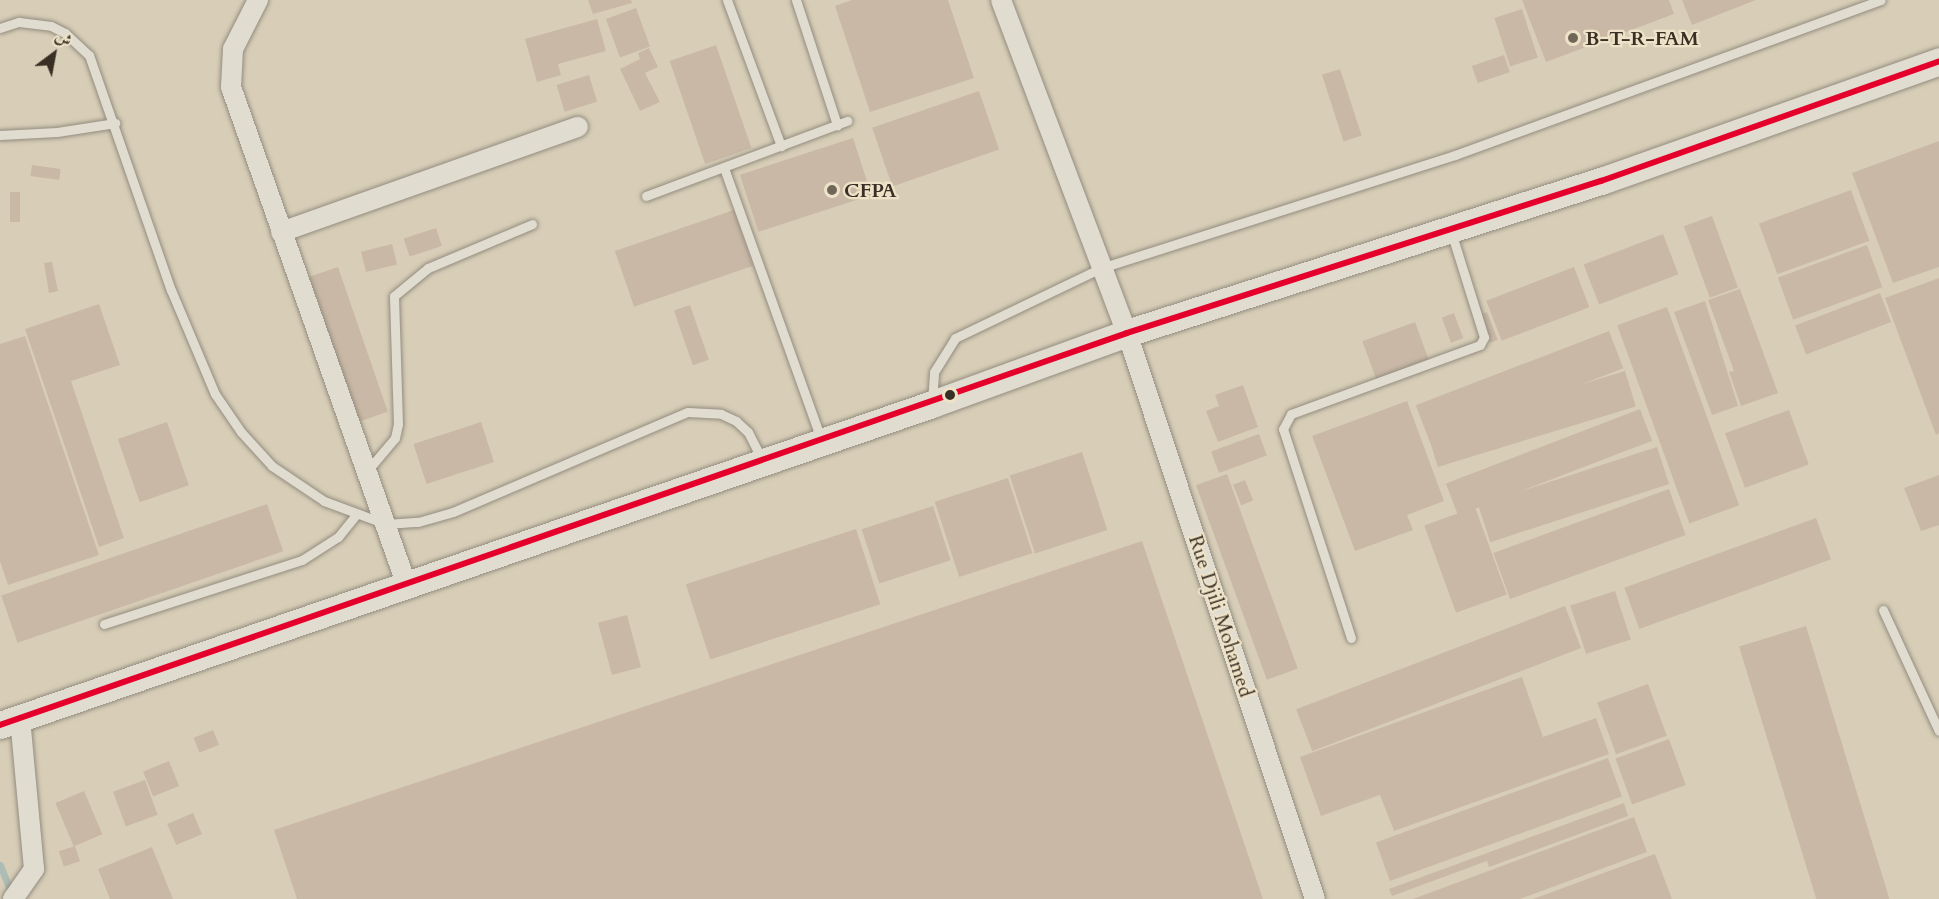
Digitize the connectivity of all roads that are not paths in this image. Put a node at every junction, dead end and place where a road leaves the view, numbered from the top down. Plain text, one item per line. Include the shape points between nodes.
1 (258, 0) edge
2 (727, 0) edge
3 (796, 0) edge
4 (1001, 0) edge
5 (1881, 0) edge
6 (0, 28) edge
7 (1939, 61) edge
8 (847, 122) dead end
9 (115, 123) junction
10 (837, 126) junction
11 (578, 127) dead end
12 (0, 135) edge
13 (781, 146) junction
14 (724, 168) junction
15 (646, 196) dead end
16 (532, 224) dead end
17 (1450, 230) junction
18 (281, 232) junction
19 (1101, 268) junction
20 (1127, 333) junction
21 (932, 404) junction
22 (822, 442) junction
23 (763, 462) junction
24 (367, 471) junction
25 (356, 515) junction
26 (386, 524) junction
27 (406, 584) junction
28 (1883, 610) dead end
29 (104, 624) dead end
30 (1351, 639) dead end
31 (10, 721) edge
32 (1939, 731) edge
33 (13, 899) edge
34 (1315, 899) edge

1 - 18 street via 233,49 229,74 234,100
2 - 13 lane
3 - 10 lane
4 - 19 street, Rue Djili Mohamed
5 - 19 lane via 1455,155
6 - 9 lane via 35,23 65,33 78,43 97,69
7 - 17 main road
8 - 10 lane
9 - 12 lane
9 - 25 lane via 171,290 215,394 241,432 272,466 324,501
10 - 13 lane
11 - 18 street
13 - 14 lane
14 - 15 lane
14 - 22 lane
16 - 24 lane via 428,268 394,296 398,424 395,438
17 - 20 main road
17 - 30 lane via 1484,337 1480,345 1291,414 1283,429
18 - 24 street
19 - 20 street, Rue Djili Mohamed
19 - 21 lane via 955,338 934,372
20 - 21 main road
20 - 34 street, Rue Djili Mohamed
21 - 22 main road
22 - 23 main road
23 - 26 lane via 753,439 736,422 721,414 688,412 453,512 418,522
23 - 27 main road
24 - 26 street
25 - 26 lane
25 - 29 lane via 338,537 302,560
26 - 27 street
27 - 31 main road
28 - 32 lane
31 - 33 street via 34,869

